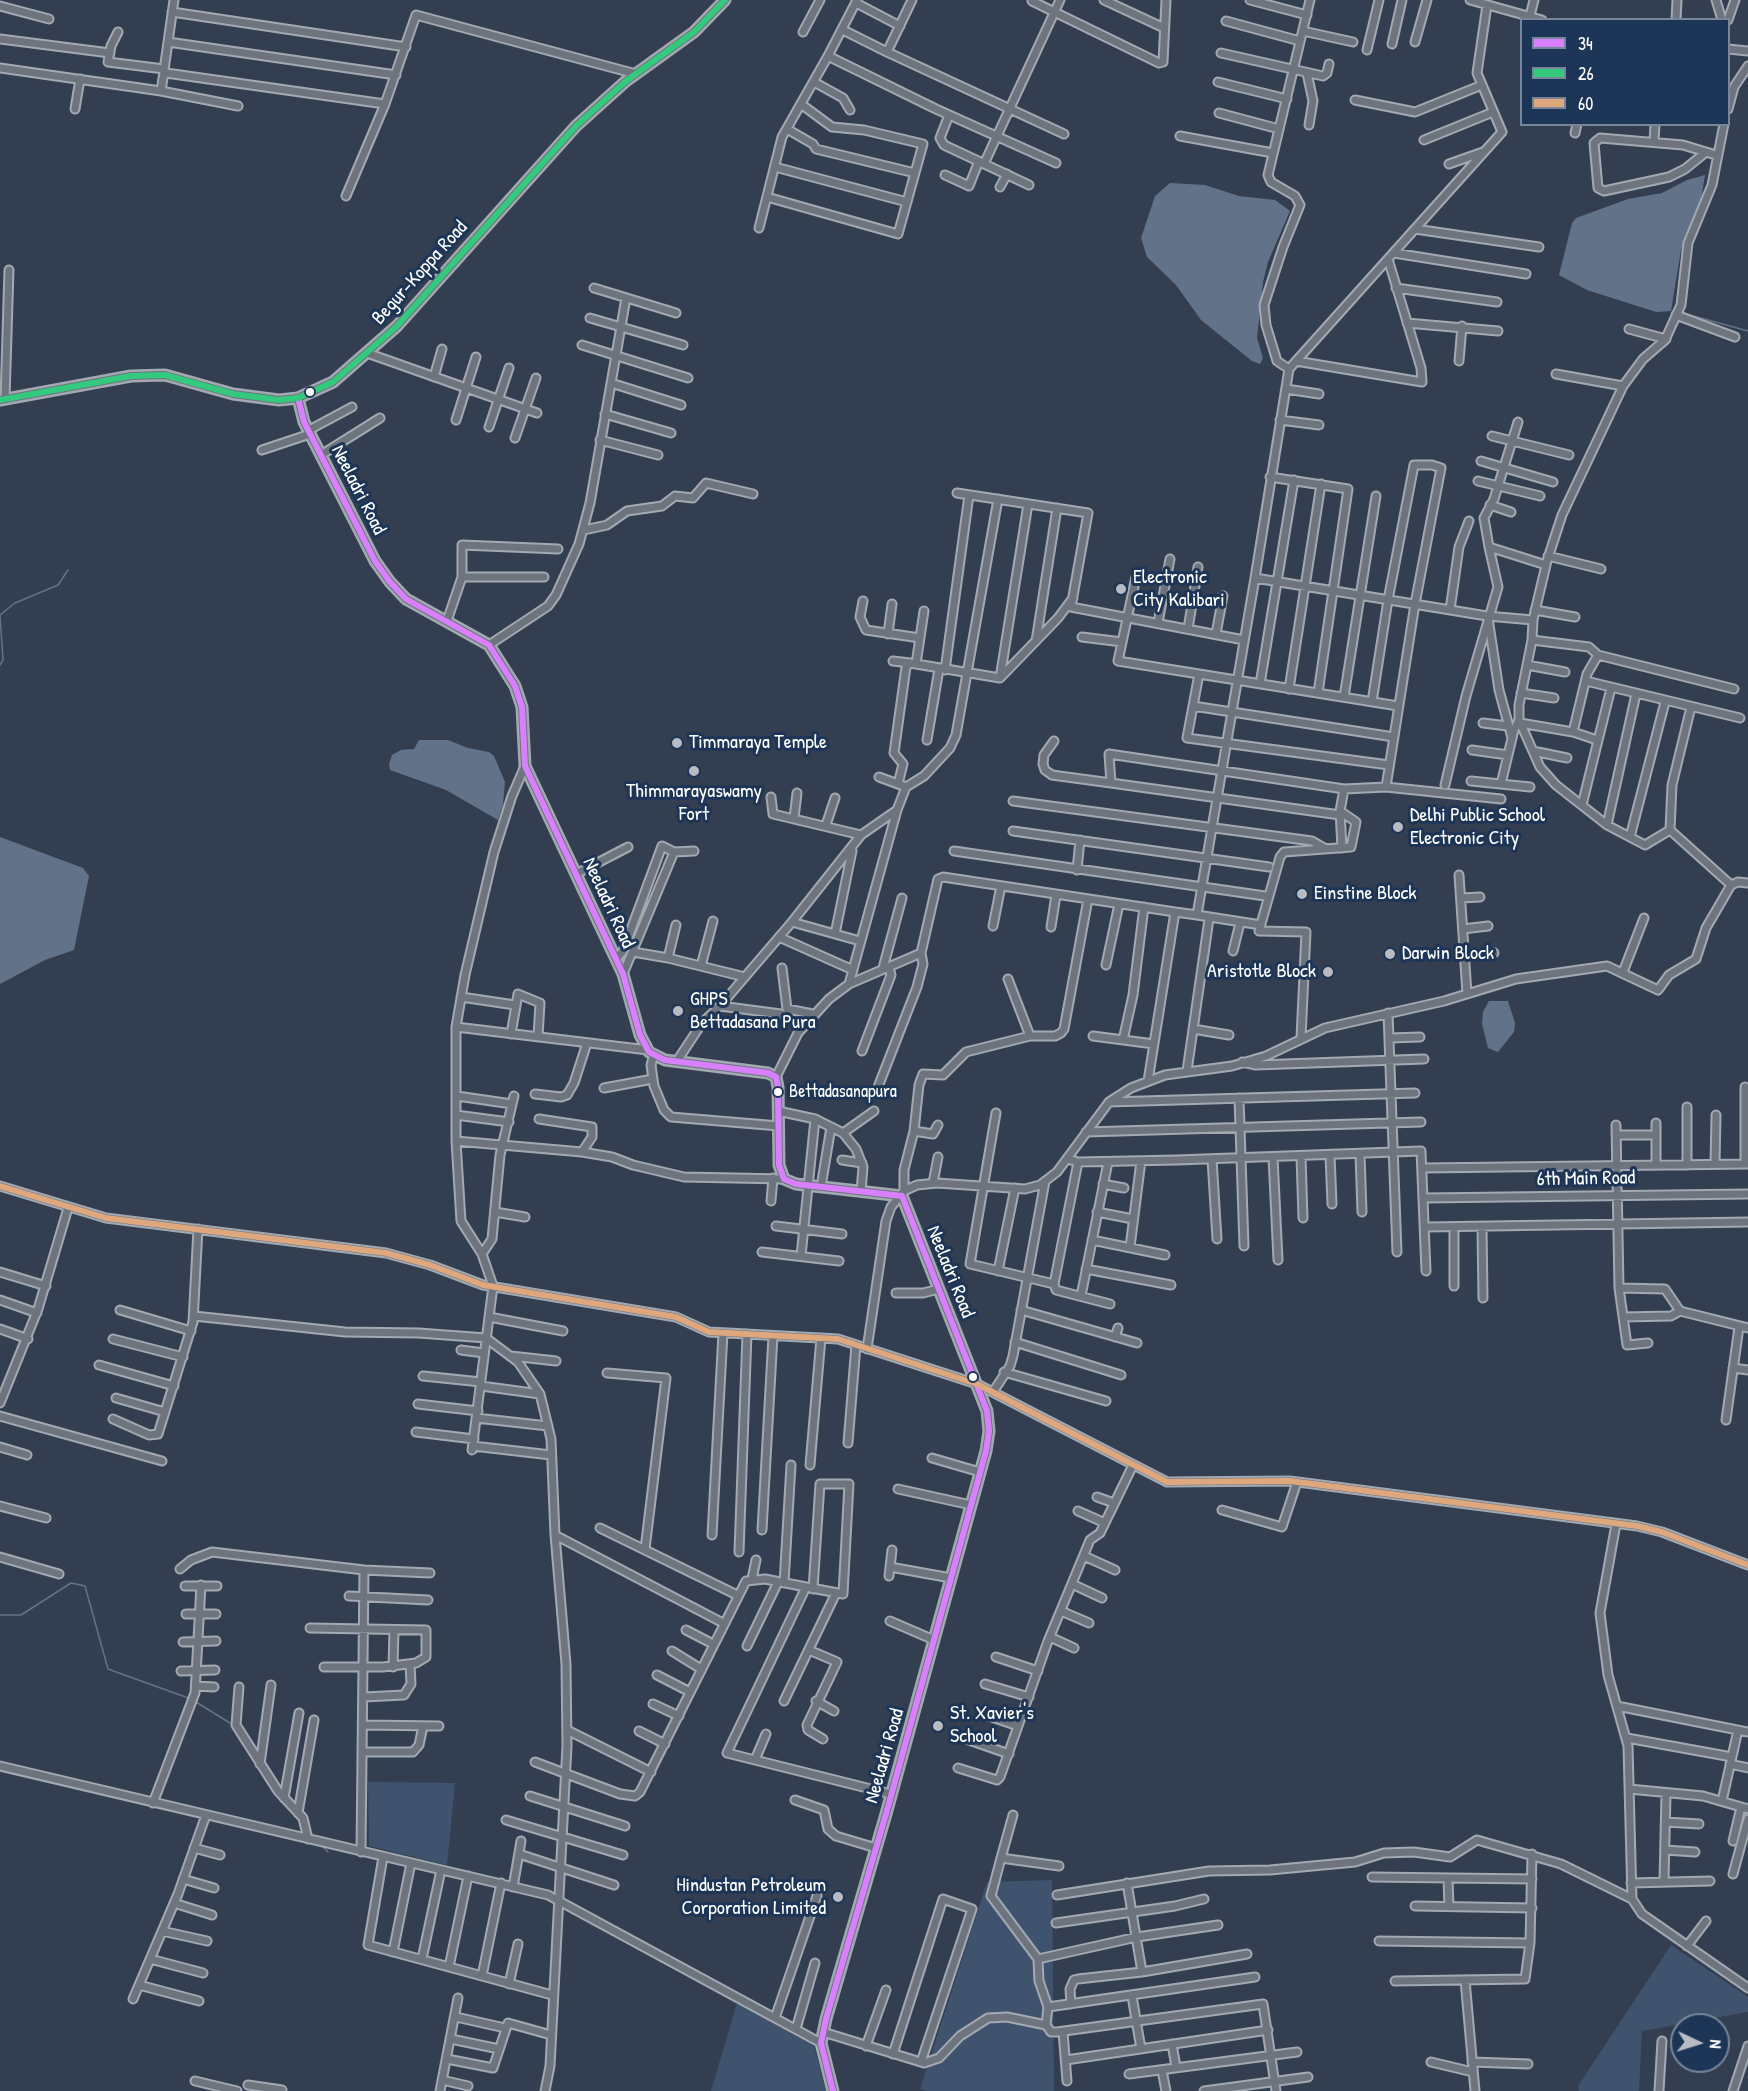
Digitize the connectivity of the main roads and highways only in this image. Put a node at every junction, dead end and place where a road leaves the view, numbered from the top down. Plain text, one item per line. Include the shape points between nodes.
1 (725, 0) edge
2 (298, 398) junction
3 (2, 399) edge
4 (833, 2091) edge

1 - 2 main road, Begur-Koppa Road via 678,46 636,74 576,126 396,326 333,382
2 - 3 main road, Begur-Koppa Road via 241,396 165,375 131,376
2 - 4 main road, Neeladri Road via 309,432 375,561 390,582 406,598 489,645 515,686 522,707 525,766 623,974 640,1035 651,1052 677,1061 776,1077 779,1165 784,1179 809,1186 903,1193 987,1411 989,1431 980,1473 823,2032 821,2043

